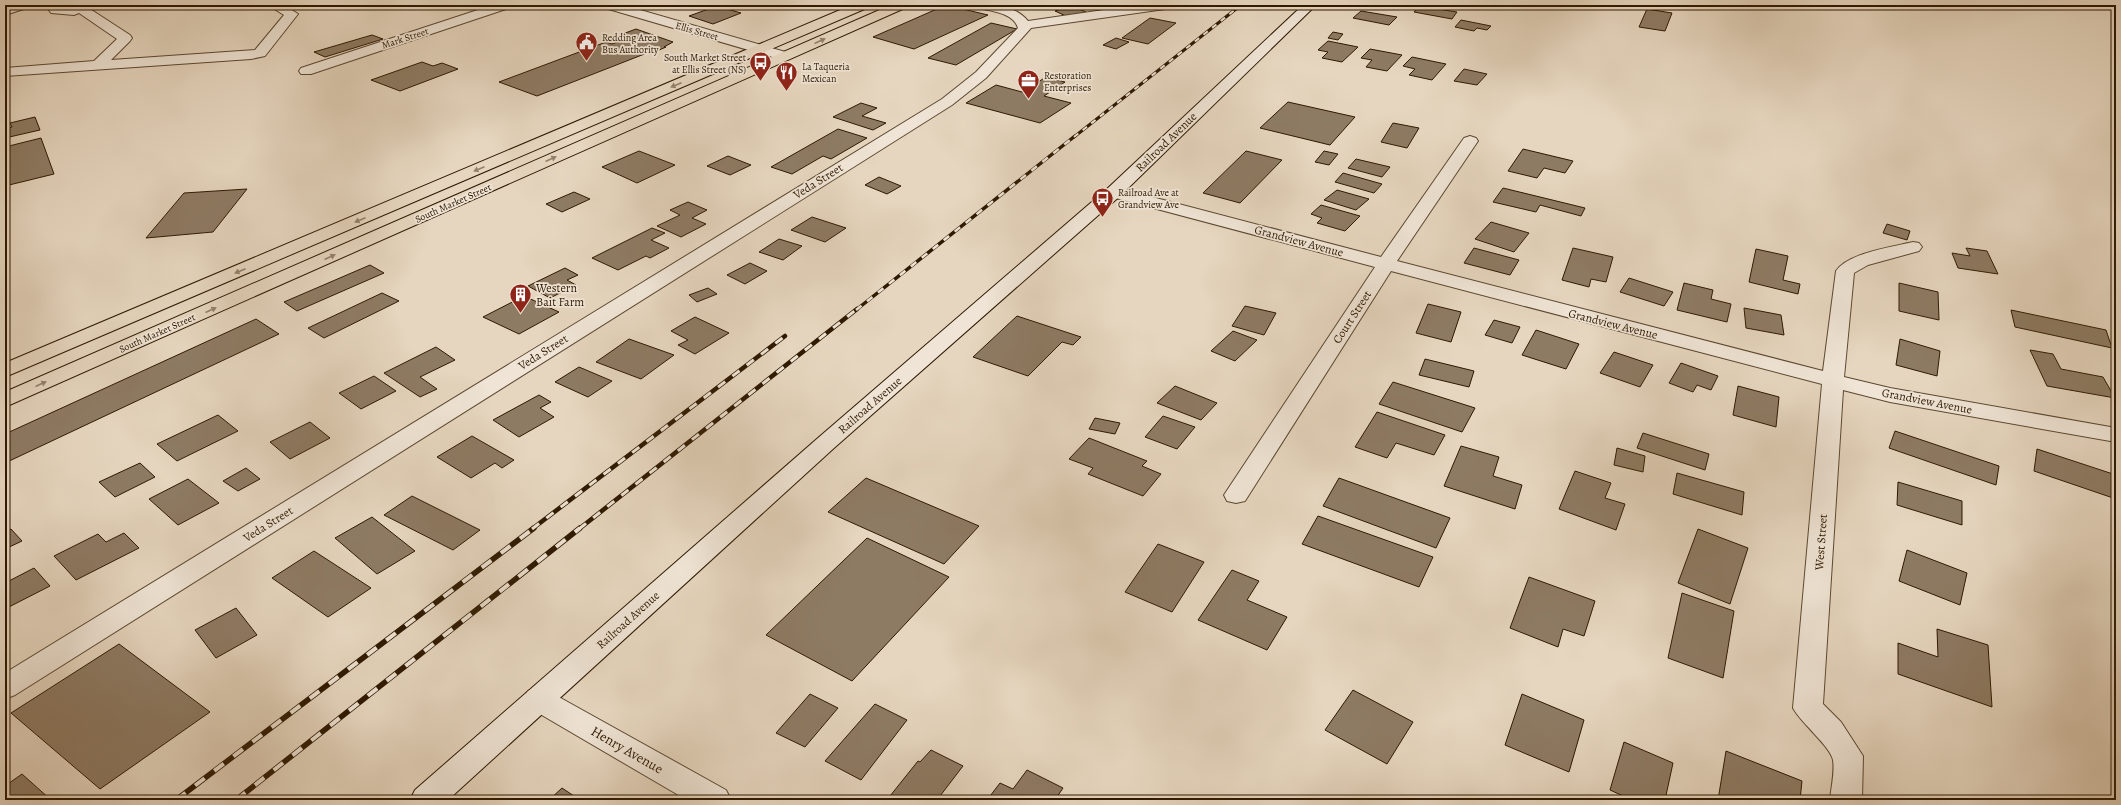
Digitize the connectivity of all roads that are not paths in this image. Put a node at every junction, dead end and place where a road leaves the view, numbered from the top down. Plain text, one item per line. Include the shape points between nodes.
1 (23, 5) edge
2 (60, 5) edge
3 (274, 5) edge
4 (505, 5) edge
5 (609, 5) edge
6 (863, 5) edge
7 (901, 5) edge
8 (982, 5) edge
9 (1165, 5) edge
10 (1310, 5) edge
11 (86, 7) edge
12 (5, 11) edge
13 (1024, 25) junction
14 (759, 49) junction
15 (784, 56) junction
16 (98, 65) junction
17 (306, 71) dead end
18 (5, 72) edge
19 (1470, 141) dead end
20 (504, 159) junction
21 (532, 168) junction
22 (1114, 192) junction
23 (1913, 246) dead end
24 (1386, 264) junction
25 (5, 372) edge
26 (1833, 381) junction
27 (5, 400) edge
28 (2116, 435) edge
29 (1236, 495) dead end
30 (5, 687) edge
31 (538, 699) junction
32 (426, 800) edge
33 (715, 800) edge
34 (1846, 800) edge

1 - 12 street
2 - 11 street via 55,10 68,12
3 - 16 street via 292,14 260,53
4 - 17 street, Mark Street
5 - 14 street, Ellis Street
6 - 14 main road, South Market Street
15 -> 7 main road, South Market Street
8 - 13 street via 1011,14
9 - 13 street
10 - 22 street, Railroad Avenue
11 - 16 street via 125,38
13 - 30 street, Veda Street via 1025,29 1014,42 981,75 947,102
14 - 15 street, Ellis Street
14 -> 20 main road, South Market Street
21 -> 15 main road, South Market Street
16 - 18 street
19 - 24 street, Court Street
20 - 21 main road
20 -> 25 main road, South Market Street
27 -> 21 main road, South Market Street
22 - 24 street, Grandview Avenue
22 - 31 street, Railroad Avenue
23 - 26 street, West Street via 1861,261 1846,271
24 - 26 street, Grandview Avenue
24 - 29 street, Court Street
26 - 28 street, Grandview Avenue via 1931,403
26 - 34 street, West Street via 1808,708 1830,731 1848,756
31 - 32 street, Railroad Avenue
31 - 33 street, Henry Avenue

